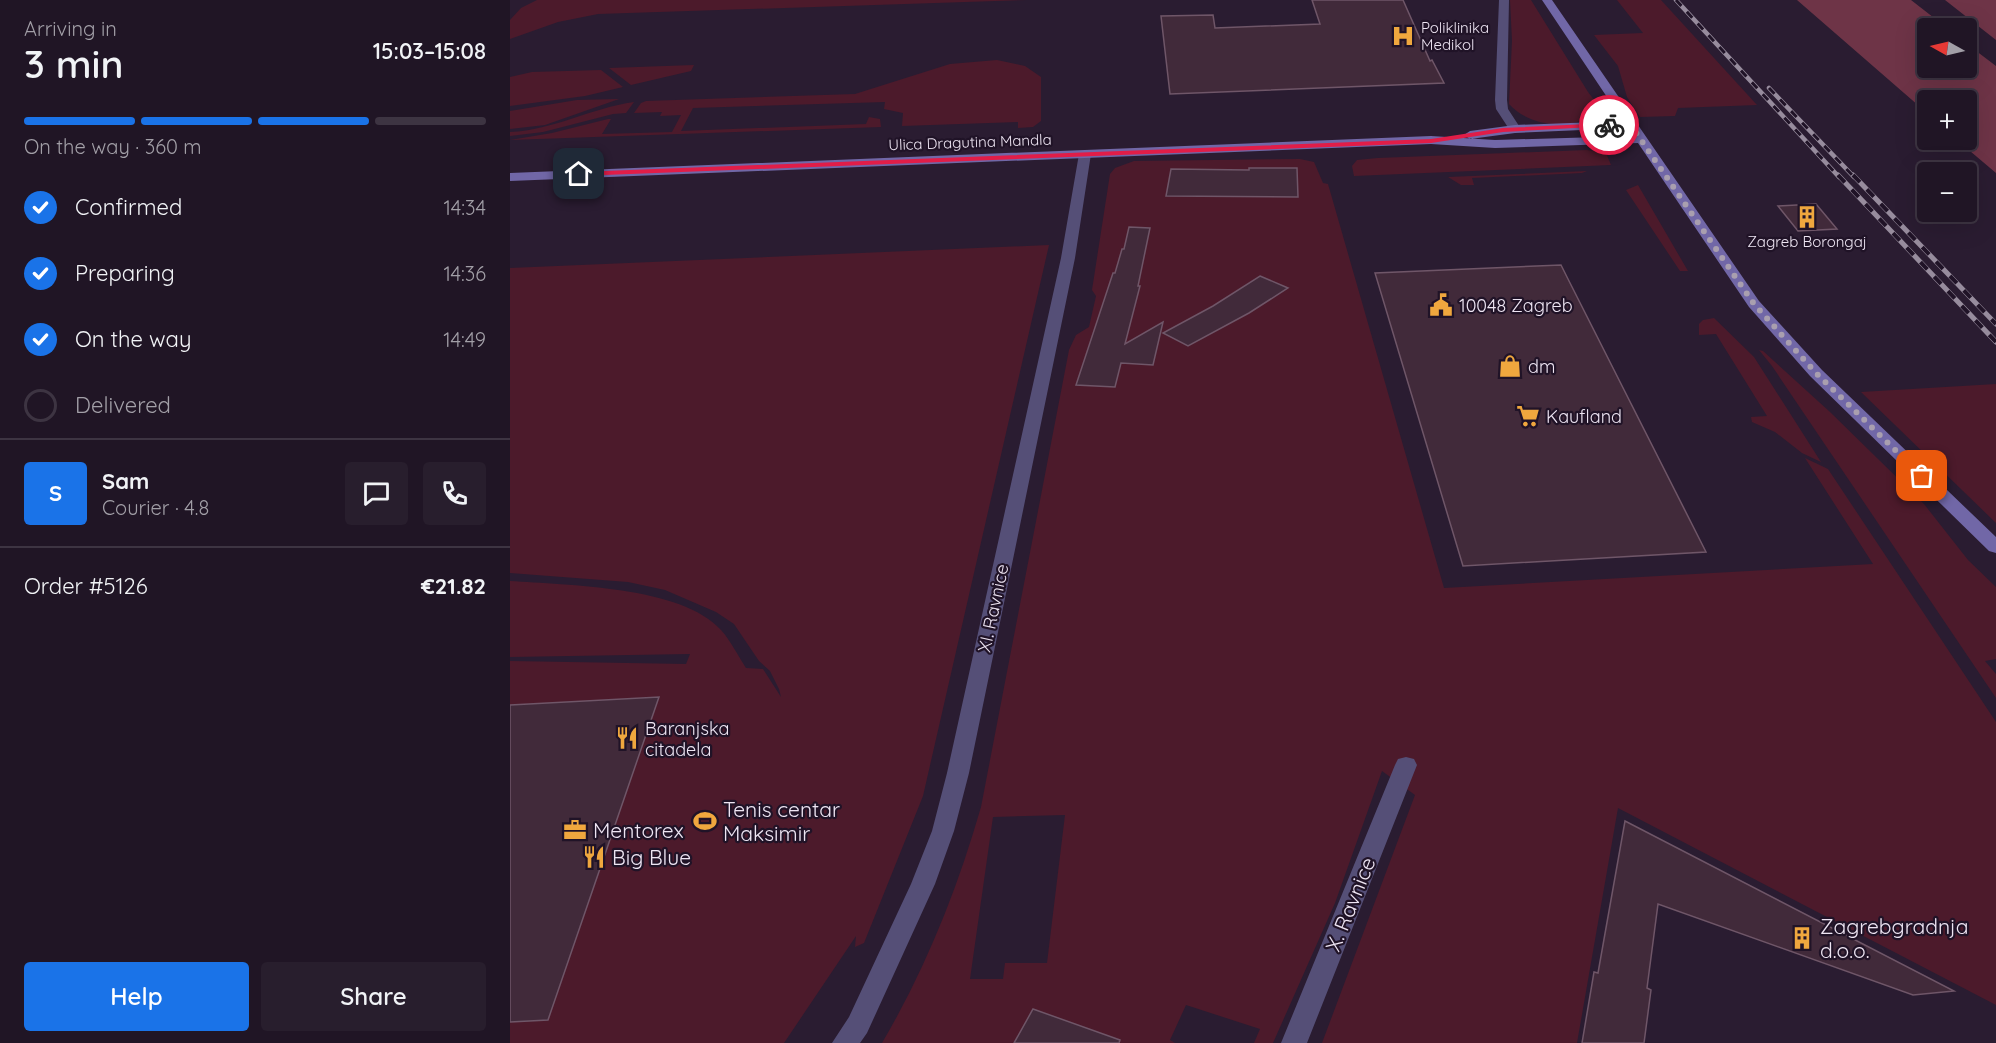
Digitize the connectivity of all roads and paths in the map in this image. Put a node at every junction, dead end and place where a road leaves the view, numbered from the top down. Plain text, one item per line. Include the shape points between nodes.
1 (1504, 0) edge
2 (1546, 0) edge
3 (1630, 124) junction
4 (1515, 129) junction
5 (1640, 139) junction
6 (1431, 141) junction
7 (1084, 154) junction
8 (510, 177) edge
9 (1996, 547) edge
10 (1406, 765) dead end
11 (845, 1043) edge
12 (1294, 1043) edge

1 - 4 street via 1501,100 1502,110
2 - 3 main road
3 - 4 main road, Ulica Dragutina Mandla
3 - 5 main road
4 - 6 main road, Ulica Dragutina Mandla
5 - 6 main road, Ulica Dragutina Mandla via 1495,144
5 - 9 main road via 1766,319 1816,373
6 - 7 main road, Ulica Dragutina Mandla
7 - 8 main road, Ulica Dragutina Mandla
7 - 11 street, XI. Ravnice via 1068,258 943,831 890,959
10 - 12 street, X. Ravnice

